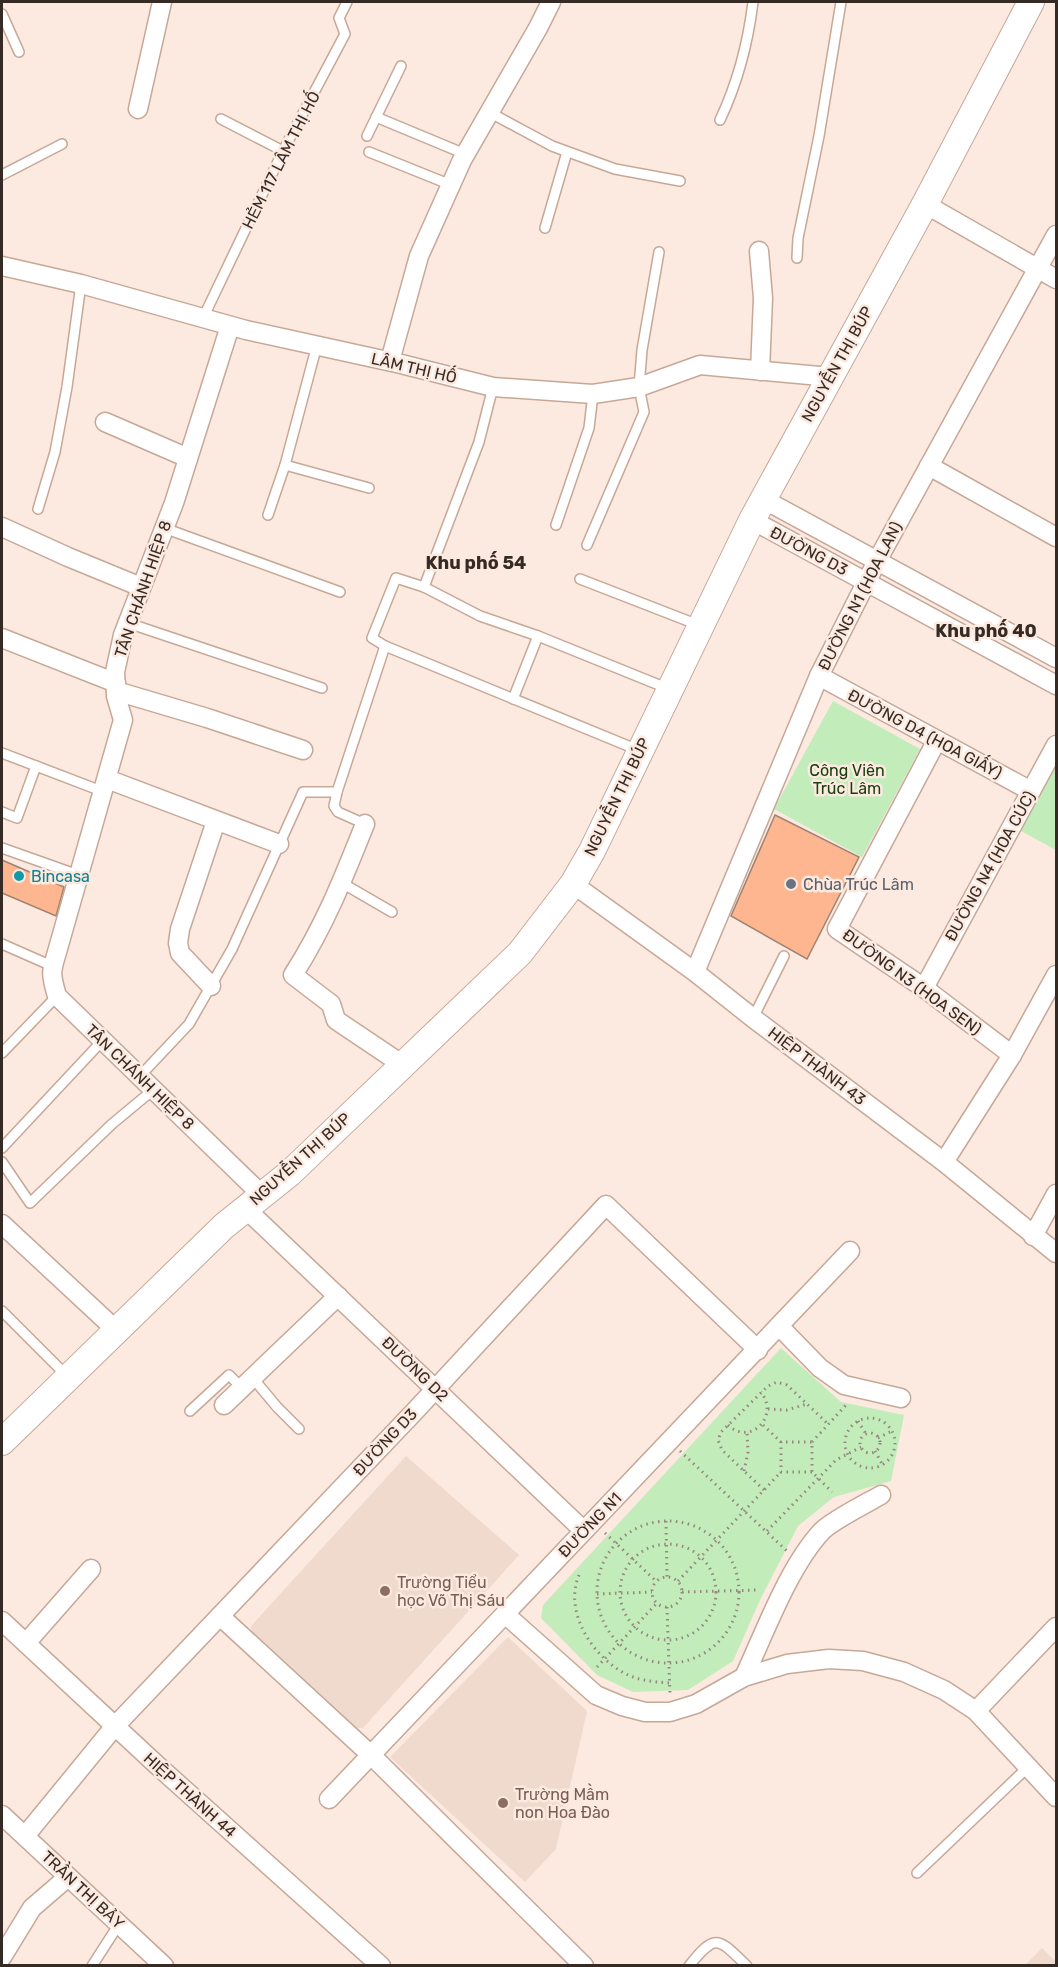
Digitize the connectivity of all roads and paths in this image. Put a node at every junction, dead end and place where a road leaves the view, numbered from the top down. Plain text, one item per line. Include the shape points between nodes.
1 (162, 2) edge
2 (347, 2) edge
3 (551, 2) edge
4 (753, 2) edge
5 (841, 2) edge
6 (1031, 2) edge
7 (2, 14) edge
8 (19, 52) dead end
9 (401, 66) dead end
10 (138, 109) dead end
11 (489, 112) junction
12 (376, 117) junction
13 (221, 119) dead end
14 (720, 120) dead end
15 (367, 136) dead end
16 (62, 144) dead end
17 (283, 151) junction
18 (369, 152) dead end
19 (567, 152) junction
20 (465, 154) junction
21 (2, 175) edge
22 (680, 181) dead end
23 (451, 185) junction
24 (925, 204) junction
25 (545, 228) dead end
26 (1056, 236) edge
27 (759, 251) dead end
28 (659, 252) dead end
29 (797, 258) dead end
30 (2, 266) edge
31 (1038, 268) junction
32 (1056, 279) edge
33 (81, 284) junction
34 (203, 318) junction
35 (230, 326) junction
36 (317, 345) junction
37 (390, 362) junction
38 (760, 370) junction
39 (831, 377) junction
40 (493, 387) junction
41 (639, 387) junction
42 (593, 394) junction
43 (105, 422) dead end
44 (188, 458) junction
45 (285, 465) junction
46 (929, 466) junction
47 (369, 488) dead end
48 (38, 509) dead end
49 (758, 509) junction
50 (268, 515) dead end
51 (556, 525) dead end
52 (2, 527) edge
53 (164, 528) junction
54 (1055, 533) edge
55 (587, 545) dead end
56 (877, 561) junction
57 (580, 579) dead end
58 (866, 581) junction
59 (141, 587) junction
60 (424, 587) junction
61 (340, 592) dead end
62 (128, 623) junction
63 (701, 626) junction
64 (538, 636) junction
65 (2, 638) edge
66 (386, 646) junction
67 (1056, 658) edge
68 (819, 676) junction
69 (1056, 685) edge
70 (116, 687) junction
71 (322, 688) dead end
72 (670, 689) junction
73 (513, 699) junction
74 (937, 740) junction
75 (1056, 745) edge
76 (303, 750) dead end
77 (640, 751) junction
78 (2, 753) edge
79 (36, 766) junction
80 (106, 785) junction
81 (1031, 791) junction
82 (337, 792) junction
83 (2, 812) edge
84 (216, 820) junction
85 (365, 824) joint
86 (279, 844) junction
87 (2, 848) edge
88 (78, 874) junction
89 (342, 883) junction
90 (573, 884) junction
91 (392, 912) dead end
92 (2, 944) edge
93 (784, 956) dead end
94 (52, 966) junction
95 (695, 972) junction
96 (1056, 975) edge
97 (211, 986) junction
98 (924, 988) junction
99 (57, 996) junction
100 (753, 1018) junction
101 (103, 1041) junction
102 (2, 1053) edge
103 (1012, 1055) junction
104 (403, 1065) junction
105 (140, 1076) junction
106 (153, 1090) junction
107 (2, 1148) edge
108 (2, 1162) edge
109 (944, 1162) junction
110 (1056, 1194) edge
111 (254, 1202) junction
112 (2, 1224) edge
113 (1033, 1236) junction
114 (850, 1251) dead end
115 (1056, 1253) edge
116 (338, 1296) junction
117 (2, 1311) edge
118 (779, 1326) junction
119 (116, 1330) junction
120 (758, 1350) junction
121 (68, 1377) junction
122 (247, 1382) junction
123 (436, 1389) junction
124 (761, 1392) junction
125 (902, 1398) dead end
126 (807, 1404) junction
127 (224, 1405) dead end
128 (846, 1405) dead end
129 (768, 1409) junction
130 (190, 1411) dead end
131 (858, 1420) junction
132 (762, 1424) junction
133 (828, 1424) junction
134 (728, 1425) junction
135 (299, 1429) dead end
136 (892, 1431) junction
137 (747, 1432) junction
138 (866, 1434) junction
139 (878, 1438) junction
140 (2, 1442) edge
141 (670, 1442) junction
142 (781, 1442) junction
143 (812, 1442) junction
144 (861, 1447) junction
145 (875, 1451) junction
146 (848, 1454) junction
147 (882, 1464) junction
148 (744, 1471) junction
149 (781, 1472) junction
150 (812, 1472) junction
151 (818, 1478) junction
152 (764, 1490) junction
153 (832, 1492) dead end
154 (881, 1495) dead end
155 (744, 1511) junction
156 (666, 1521) junction
157 (589, 1526) junction
158 (767, 1532) junction
159 (717, 1540) junction
160 (616, 1543) junction
161 (667, 1544) junction
162 (701, 1557) junction
163 (633, 1559) junction
164 (800, 1562) junction
165 (92, 1569) dead end
166 (579, 1575) dead end
167 (667, 1576) junction
168 (656, 1581) junction
169 (678, 1581) junction
170 (739, 1590) junction
171 (758, 1590) dead end
172 (716, 1591) junction
173 (652, 1592) junction
174 (682, 1592) junction
175 (620, 1593) junction
176 (597, 1594) junction
177 (657, 1603) junction
178 (667, 1607) junction
179 (505, 1614) junction
180 (220, 1616) junction
181 (2, 1621) edge
182 (634, 1627) junction
183 (1056, 1627) edge
184 (668, 1641) junction
185 (26, 1643) junction
186 (618, 1644) junction
187 (604, 1658) junction
188 (669, 1663) junction
189 (597, 1667) dead end
190 (744, 1677) junction
191 (670, 1683) junction
192 (976, 1711) junction
193 (670, 1712) junction
194 (115, 1726) junction
195 (371, 1755) junction
196 (1028, 1767) junction
197 (1056, 1797) edge
198 (329, 1799) dead end
199 (2, 1815) edge
200 (25, 1836) junction
201 (917, 1873) dead end
202 (68, 1877) junction
203 (119, 1924) junction
204 (2, 1957) edge
205 (92, 1965) edge
206 (164, 1965) edge
207 (381, 1965) edge
208 (584, 1965) edge
209 (688, 1965) edge
210 (747, 1965) edge

1 - 10 street
2 - 17 lane, HẺM 117 LÂM THỊ HỐ via 339,18 345,34
3 - 11 street
4 - 14 lane via 750,34
5 - 29 lane
6 - 24 street, NGUYỄN THỊ BÚP
7 - 8 lane
9 - 12 lane
11 - 19 lane
11 - 20 street
12 - 15 lane
12 - 20 lane
13 - 17 lane
16 - 21 lane
17 - 34 lane, HẺM 117 LÂM THỊ HỐ
18 - 23 lane
19 - 22 lane via 615,169
19 - 25 lane
20 - 23 street
23 - 37 street via 419,256
24 - 31 street
24 - 39 street, NGUYỄN THỊ BÚP
26 - 31 street, ĐƯỜNG N1 (HOA LAN)
27 - 38 street via 763,298
28 - 41 lane
30 - 33 street, LÂM THỊ HỐ
31 - 32 street
31 - 46 street, ĐƯỜNG N1 (HOA LAN)
33 - 34 street, LÂM THỊ HỐ
33 - 48 lane via 55,452
34 - 35 street, LÂM THỊ HỐ
35 - 36 street, LÂM THỊ HỐ
35 - 44 street, TÂN CHÁNH HIỆP 8
36 - 37 street, LÂM THỊ HỐ
36 - 45 lane
37 - 40 street, LÂM THỊ HỐ
38 - 39 street, LÂM THỊ HỐ
38 - 41 street, LÂM THỊ HỐ via 700,365
39 - 49 street, NGUYỄN THỊ BÚP
40 - 42 street, LÂM THỊ HỐ
40 - 60 lane via 479,442
41 - 42 street, LÂM THỊ HỐ
41 - 55 lane via 644,412
42 - 51 lane via 589,429
43 - 44 street
44 - 53 street, TÂN CHÁNH HIỆP 8
45 - 47 lane
45 - 50 lane
46 - 54 street
46 - 56 street, ĐƯỜNG N1 (HOA LAN)
49 - 56 street, ĐƯỜNG D3
49 - 58 street, ĐƯỜNG D3
49 - 63 street, NGUYỄN THỊ BÚP
52 - 59 street
53 - 59 street, TÂN CHÁNH HIỆP 8
53 - 61 lane
56 - 58 street, ĐƯỜNG N1 (HOA LAN)
56 - 67 street, ĐƯỜNG D3
57 - 63 lane
58 - 68 street, ĐƯỜNG N1 (HOA LAN)
58 - 69 street, ĐƯỜNG D3
59 - 62 street, TÂN CHÁNH HIỆP 8
60 - 64 lane via 480,616
60 - 66 lane via 396,579 372,638
62 - 70 street, TÂN CHÁNH HIỆP 8 via 115,672
62 - 71 lane
63 - 72 street, NGUYỄN THỊ BÚP
64 - 72 lane
64 - 73 lane
65 - 70 street
66 - 73 lane
66 - 82 lane
68 - 74 street, ĐƯỜNG D4 (HOA GIẤY)
68 - 95 street, ĐƯỜNG N1 (HOA LAN)
70 - 76 street
70 - 80 street, TÂN CHÁNH HIỆP 8 via 123,720
72 - 77 street, NGUYỄN THỊ BÚP
73 - 77 lane
74 - 81 street, ĐƯỜNG D4 (HOA GIẤY)
74 - 98 street, ĐƯỜNG N3 (HOA SEN) via 837,928
75 - 81 street, ĐƯỜNG N4 (HOA CÚC)
77 - 90 street, NGUYỄN THỊ BÚP
78 - 79 lane
79 - 80 lane
79 - 83 lane via 17,818
80 - 84 street
80 - 88 street, TÂN CHÁNH HIỆP 8
81 - 98 street, ĐƯỜNG N4 (HOA CÚC)
82 - 85 lane via 334,806 338,812
82 - 86 lane via 303,792
84 - 86 street
84 - 97 street via 178,943 180,953
85 - 89 street
86 - 97 lane
87 - 88 lane
88 - 94 street, TÂN CHÁNH HIỆP 8
89 - 91 lane
89 - 104 street via 314,942 293,975 331,1004 336,1020
90 - 95 street, HIỆP THÀNH 43
90 - 104 street, NGUYỄN THỊ BÚP via 520,953
92 - 94 lane
93 - 100 lane
94 - 99 street, TÂN CHÁNH HIỆP 8
95 - 100 street, HIỆP THÀNH 43
96 - 103 street
97 - 105 lane via 189,1024
98 - 103 street, ĐƯỜNG N3 (HOA SEN)
99 - 101 street, TÂN CHÁNH HIỆP 8
99 - 102 lane
100 - 109 street, HIỆP THÀNH 43
101 - 105 street, TÂN CHÁNH HIỆP 8
101 - 107 lane
103 - 109 street
104 - 111 street, NGUYỄN THỊ BÚP via 290,1173
105 - 106 street, TÂN CHÁNH HIỆP 8
106 - 108 lane via 30,1203
106 - 111 street, TÂN CHÁNH HIỆP 8
109 - 113 street, HIỆP THÀNH 43
110 - 113 street
111 - 116 street, ĐƯỜNG D2
111 - 119 street, NGUYỄN THỊ BÚP
112 - 119 street
113 - 115 street, HIỆP THÀNH 43
114 - 118 street, ĐƯỜNG N1
116 - 122 street
116 - 123 street, ĐƯỜNG D2
117 - 121 lane
118 - 120 street, ĐƯỜNG N1
118 - 125 street via 820,1368 844,1385
119 - 121 street, NGUYỄN THỊ BÚP
120 - 123 street, ĐƯỜNG D3 via 606,1205
120 - 141 street, ĐƯỜNG N1
121 - 140 street, NGUYỄN THỊ BÚP
122 - 127 street
122 - 130 lane via 229,1375
122 - 135 lane
123 - 157 street, ĐƯỜNG D2
123 - 180 street, ĐƯỜNG D3
124 - 126 path via 771,1383 782,1383
124 - 129 path
124 - 134 path
126 - 129 path via 787,1410
126 - 133 path
128 - 133 path
129 - 132 path
131 - 136 path via 880,1420
131 - 138 path
131 - 146 path via 847,1433
132 - 137 path
132 - 142 path
133 - 143 path
134 - 137 path via 738,1432
134 - 148 path via 719,1435 719,1445
136 - 139 path
136 - 147 path via 894,1447
137 - 148 path
138 - 139 path
138 - 144 path
139 - 145 path
141 - 155 path
141 - 157 street, ĐƯỜNG N1
142 - 143 path
142 - 149 path
143 - 150 path
144 - 145 path via 867,1452
144 - 146 path
145 - 147 path
146 - 147 path via 862,1466
146 - 151 path
148 - 152 path
149 - 150 path
149 - 152 path
150 - 151 path
151 - 153 path
151 - 158 path
152 - 155 path
154 - 164 street via 824,1529
155 - 158 path
155 - 159 path
156 - 159 path via 686,1522
156 - 160 path via 637,1527
156 - 161 path
157 - 160 path
157 - 179 street, ĐƯỜNG N1
158 - 164 path
159 - 162 path
159 - 170 path via 737,1572
160 - 163 path
160 - 176 path via 604,1560
161 - 162 path via 681,1545
161 - 163 path via 649,1547
161 - 167 path
162 - 169 path
162 - 172 path via 714,1578
163 - 168 path
163 - 175 path via 625,1569
164 - 190 street
165 - 185 street
166 - 187 path via 575,1585 577,1613 591,1644
167 - 168 path
167 - 169 path
168 - 173 path
169 - 174 path
170 - 171 path
170 - 172 path
170 - 188 path via 734,1621 720,1642 702,1656
172 - 174 path
172 - 184 path via 714,1610 705,1623 694,1634
173 - 175 path
173 - 177 path
174 - 178 path via 676,1604
175 - 176 path
175 - 182 path via 625,1616
176 - 186 path via 604,1626
177 - 178 path
177 - 182 path
178 - 184 path
179 - 193 street via 596,1695 645,1712
179 - 195 street, ĐƯỜNG N1
180 - 194 street, ĐƯỜNG D3
180 - 195 street
181 - 185 street, HIỆP THÀNH 44
182 - 184 path via 648,1637
182 - 186 path
183 - 192 street
184 - 188 path
185 - 194 street, HIỆP THÀNH 44
186 - 187 path
186 - 188 path via 636,1657
187 - 189 path
187 - 191 path via 629,1675
188 - 191 path
190 - 192 street via 787,1664 829,1659 863,1661 904,1672 944,1690
190 - 193 street via 696,1704
191 - 193 path
192 - 196 street
194 - 200 street, ĐƯỜNG D3
194 - 207 street, HIỆP THÀNH 44
195 - 198 street, ĐƯỜNG N1
195 - 208 street
196 - 197 street
196 - 201 lane
199 - 200 street, TRẦN THỊ BẢY
200 - 202 street, TRẦN THỊ BẢY
202 - 203 street, TRẦN THỊ BẢY
202 - 204 street via 32,1908
203 - 205 lane
203 - 206 street, TRẦN THỊ BẢY
209 - 210 lane via 709,1943 716,1942

